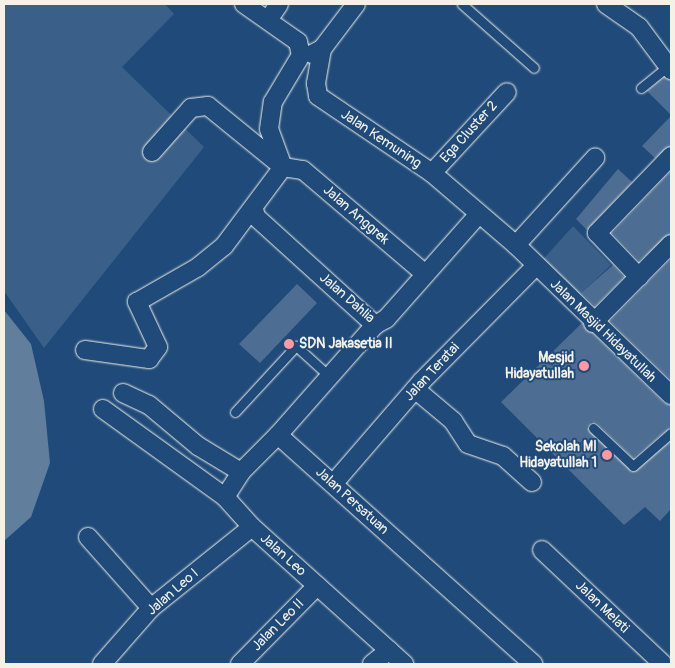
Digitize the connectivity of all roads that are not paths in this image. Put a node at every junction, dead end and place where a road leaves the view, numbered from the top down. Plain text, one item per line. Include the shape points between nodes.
1 (244, 4) edge
2 (279, 4) edge
3 (356, 4) edge
4 (462, 4) edge
5 (606, 4) edge
6 (268, 20) junction
7 (322, 49) junction
8 (301, 54) junction
9 (534, 68) dead end
10 (669, 68) edge
11 (641, 88) dead end
12 (507, 92) dead end
13 (152, 152) dead end
14 (671, 156) edge
15 (595, 158) dead end
16 (283, 167) junction
17 (432, 173) junction
18 (254, 209) junction
19 (479, 214) junction
20 (671, 244) edge
21 (516, 245) junction
22 (536, 266) junction
23 (425, 274) junction
24 (639, 277) junction
25 (593, 323) junction
26 (375, 325) junction
27 (85, 350) dead end
28 (329, 376) junction
29 (415, 389) junction
30 (123, 393) dead end
31 (671, 395) edge
32 (103, 408) dead end
33 (236, 412) dead end
34 (593, 428) dead end
35 (671, 432) edge
36 (278, 435) junction
37 (241, 472) junction
38 (532, 482) dead end
39 (334, 484) junction
40 (225, 497) junction
41 (252, 527) junction
42 (88, 537) dead end
43 (542, 550) dead end
44 (317, 586) junction
45 (151, 608) junction
46 (389, 650) junction
47 (102, 664) edge
48 (240, 664) edge
49 (372, 664) edge
50 (404, 664) edge
51 (533, 664) edge
52 (663, 664) edge

1 - 6 street
2 - 6 street
3 - 7 street
4 - 9 lane
5 - 10 street via 639,27
6 - 8 street via 298,42
7 - 8 street
7 - 17 street, Jalan Kemuning via 316,83 318,96
8 - 16 street via 273,102 268,129
10 - 11 lane
12 - 17 street, Ega Cluster 2
13 - 16 street via 191,108 199,104 208,106
14 - 24 street via 597,233
15 - 21 street
16 - 18 street
16 - 23 street, Jalan Anggrek via 303,170
17 - 19 street, Jalan Kemuning
18 - 26 street, Jalan Dahlia via 256,217
18 - 27 street via 211,256 137,302 158,347 149,359
19 - 21 street, Jalan Kemuning
19 - 23 street, Jalan Dahlia
20 - 24 street
21 - 22 street, Jalan Masjid Hidayatullah
22 - 25 street, Jalan Masjid Hidayatullah
22 - 29 street, Jalan Teratai
23 - 26 street, Jalan Dahlia via 386,319
24 - 25 street
25 - 31 street, Jalan Masjid Hidayatullah
26 - 28 street
28 - 33 lane via 296,346
28 - 36 street
29 - 38 street via 453,421 468,444 503,456
29 - 39 street, Jalan Teratai
30 - 37 street via 149,405 198,446
32 - 40 street, Jalan Leo
34 - 35 lane via 633,466
36 - 37 street
36 - 39 street, Jalan Persatuan
37 - 40 street
39 - 51 street, Jalan Persatuan
40 - 41 street, Jalan Leo
41 - 44 street, Jalan Leo
41 - 45 street, Jalan Leo I
42 - 45 street
43 - 52 street, Jalan Melati
44 - 46 street, Jalan Leo
44 - 48 street, Jalan Leo II
45 - 47 street, Jalan Leo I
46 - 49 street
46 - 50 street, Jalan Leo

